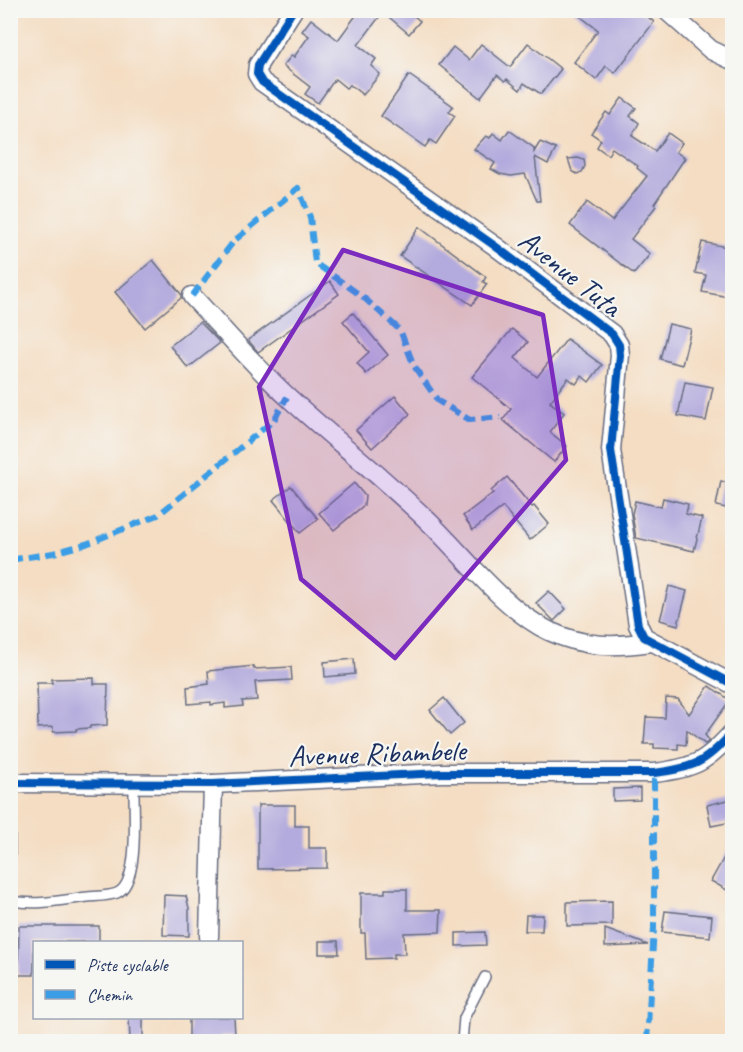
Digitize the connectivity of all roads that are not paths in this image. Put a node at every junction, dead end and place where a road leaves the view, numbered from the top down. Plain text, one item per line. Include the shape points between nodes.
1 (293, 10) edge
2 (666, 10) edge
3 (732, 60) edge
4 (192, 296) dead end
5 (651, 642) junction
6 (732, 684) edge
7 (732, 733) edge
8 (10, 783) edge
9 (134, 783) junction
10 (213, 783) junction
11 (10, 829) edge
12 (12, 901) edge
13 (10, 934) edge
14 (209, 937) dead end
15 (485, 977) dead end
16 (462, 1041) edge

1 - 5 street, Avenue Tuta via 258,65 257,74 262,82 495,246 617,341 620,355 611,450 638,625
2 - 3 street via 711,50
4 - 5 street via 287,397 427,520 531,620 560,636 599,646
5 - 6 street
7 - 10 street, Avenue Ribambele via 703,761 654,773 442,773
8 - 9 street, Avenue Ribambele
9 - 10 street, Avenue Ribambele
9 - 12 lane via 133,866 128,882 118,893 48,903
10 - 14 street
11 - 12 lane
12 - 13 lane
15 - 16 lane via 464,1018

